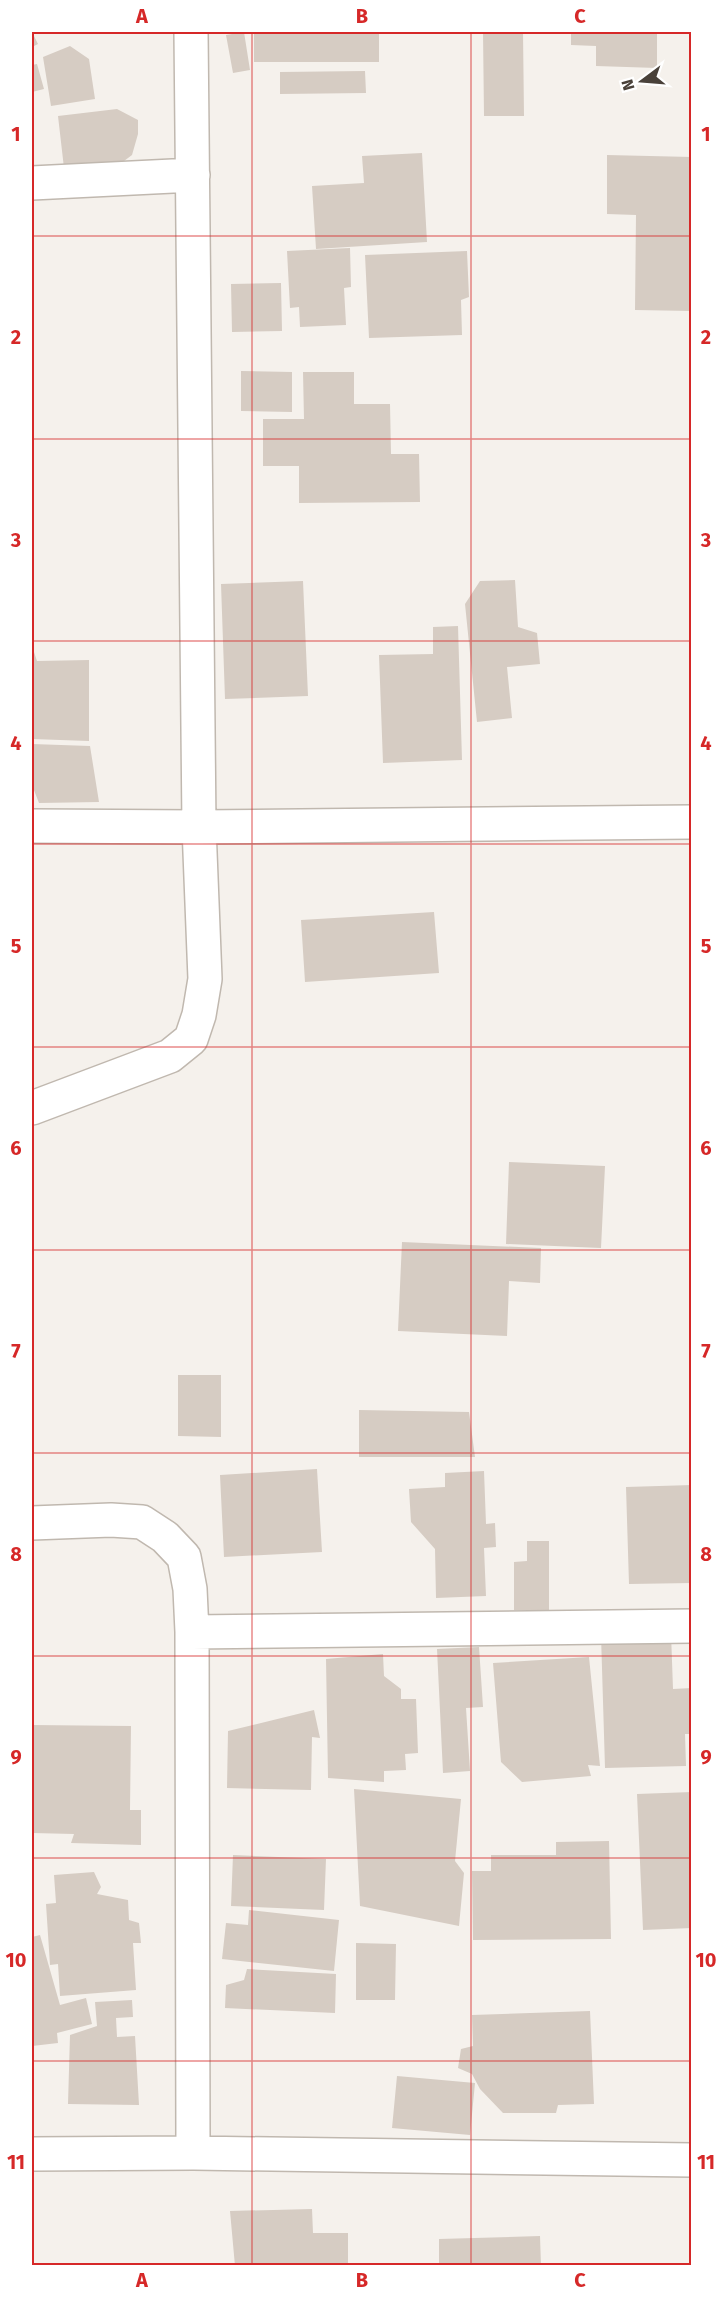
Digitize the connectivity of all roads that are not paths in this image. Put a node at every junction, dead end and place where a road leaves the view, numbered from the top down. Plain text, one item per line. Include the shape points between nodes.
1 (192, 32) edge
2 (193, 175) junction
3 (32, 183) edge
4 (692, 822) edge
5 (32, 826) edge
6 (199, 827) junction
7 (32, 1108) edge
8 (32, 1523) edge
9 (692, 1626) edge
10 (192, 1632) junction
11 (193, 2153) junction
12 (32, 2154) edge
13 (692, 2160) edge

1 - 2 street
2 - 3 street
2 - 6 street
4 - 6 street
5 - 6 street
6 - 7 street via 205,979 191,1039 170,1056
8 - 10 street via 142,1522 165,1537 184,1557
9 - 10 street
10 - 11 street
11 - 12 street
11 - 13 street

